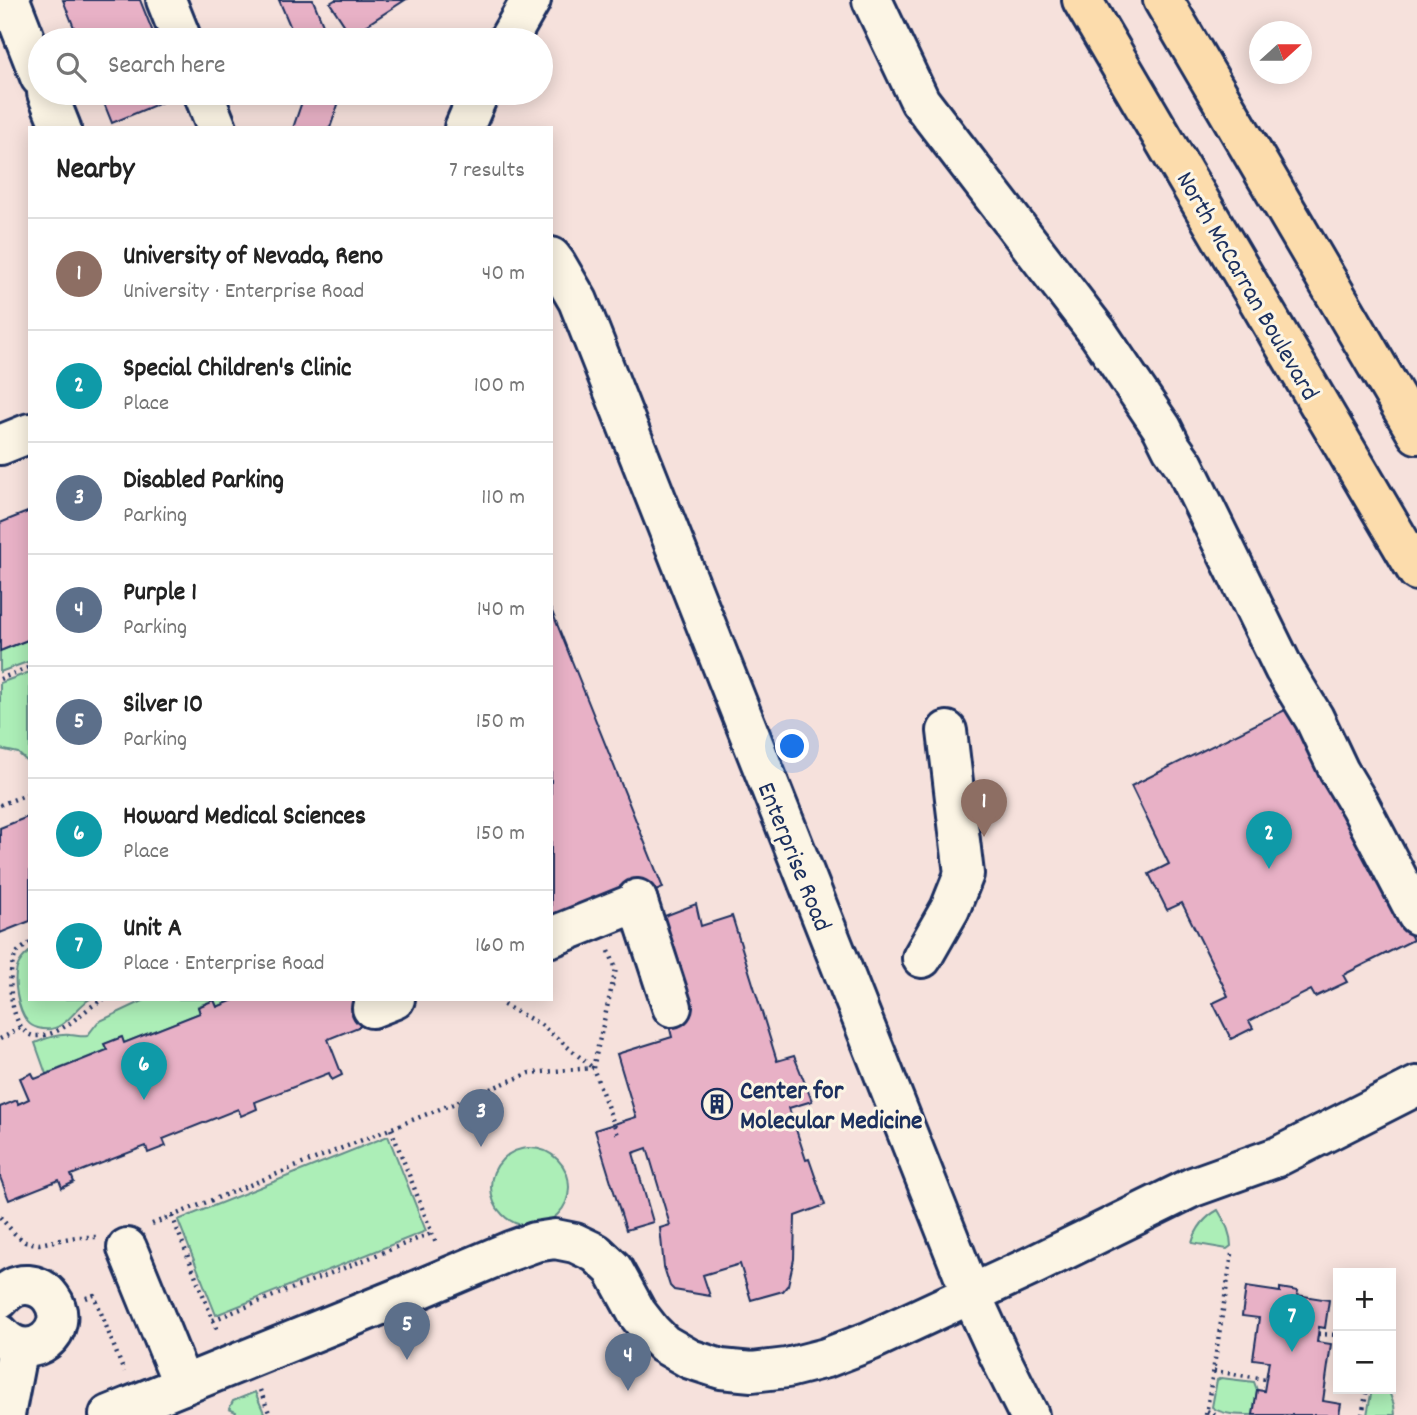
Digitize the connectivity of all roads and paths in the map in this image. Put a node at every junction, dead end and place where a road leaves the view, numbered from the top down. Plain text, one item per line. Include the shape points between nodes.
1 (10, 0) edge
2 (166, 0) edge
3 (531, 0) edge
4 (872, 0) edge
5 (1082, 0) edge
6 (1163, 0) edge
7 (177, 28) edge
8 (515, 28) edge
9 (28, 46) edge
10 (52, 105) edge
11 (208, 105) edge
12 (475, 105) edge
13 (60, 126) edge
14 (216, 126) edge
15 (465, 126) edge
16 (553, 260) edge
17 (28, 434) edge
18 (1417, 434) edge
19 (0, 445) edge
20 (1417, 570) edge
21 (28, 668) edge
22 (0, 679) edge
23 (947, 731) dead end
24 (28, 794) edge
25 (0, 803) edge
26 (1417, 915) edge
27 (553, 936) edge
28 (28, 945) edge
29 (922, 958) dead end
30 (615, 969) dead end
31 (101, 1001) edge
32 (501, 1001) edge
33 (671, 1007) dead end
34 (20, 1027) junction
35 (0, 1039) edge
36 (593, 1068) junction
37 (1417, 1086) edge
38 (391, 1129) junction
39 (618, 1135) dead end
40 (172, 1216) junction
41 (0, 1217) edge
42 (432, 1233) junction
43 (126, 1237) junction
44 (1232, 1254) dead end
45 (441, 1258) dead end
46 (971, 1294) junction
47 (0, 1298) edge
48 (86, 1298) dead end
49 (213, 1320) junction
50 (1318, 1334) dead end
51 (1333, 1335) edge
52 (220, 1340) dead end
53 (9, 1341) edge
54 (1213, 1371) junction
55 (124, 1372) dead end
56 (1266, 1379) dead end
57 (183, 1385) junction
58 (1366, 1394) edge
59 (1207, 1413) edge
60 (5, 1415) edge
61 (109, 1415) edge
62 (1029, 1415) edge
63 (1215, 1415) edge
64 (1362, 1415) edge

1 - 9 street
2 - 7 street
3 - 8 street
4 - 26 street via 920,101 1091,324 1162,428 1284,669
5 - 20 main road, North McCarran Boulevard
6 - 18 main road
10 - 13 street
11 - 14 street
12 - 15 street
16 - 46 street, Enterprise Road via 578,301
17 - 19 street
21 - 22 path
23 - 29 street via 964,874
24 - 25 path
27 - 33 street via 638,900
28 - 34 path via 17,953 10,978
30 - 36 path
31 - 34 path via 54,1032 37,1037
32 - 36 path via 540,1024
34 - 35 path
36 - 38 path via 530,1073
36 - 39 path
37 - 46 street via 1277,1157 1193,1188
38 - 40 path
38 - 42 path
40 - 43 path
40 - 49 path
41 - 43 path via 25,1242
42 - 45 path
42 - 49 path
43 - 57 street
44 - 54 path
46 - 57 street via 825,1358 752,1372 721,1369 664,1344 637,1313 613,1269 575,1242 555,1239 510,1251
46 - 62 street, Enterprise Road
47 - 53 street via 10,1289 31,1285 49,1295 57,1313 53,1333 38,1346 28,1348
48 - 55 path via 94,1295
49 - 52 path
50 - 51 path
53 - 60 street
54 - 56 path
54 - 59 path
57 - 61 street
58 - 64 path
59 - 63 path

